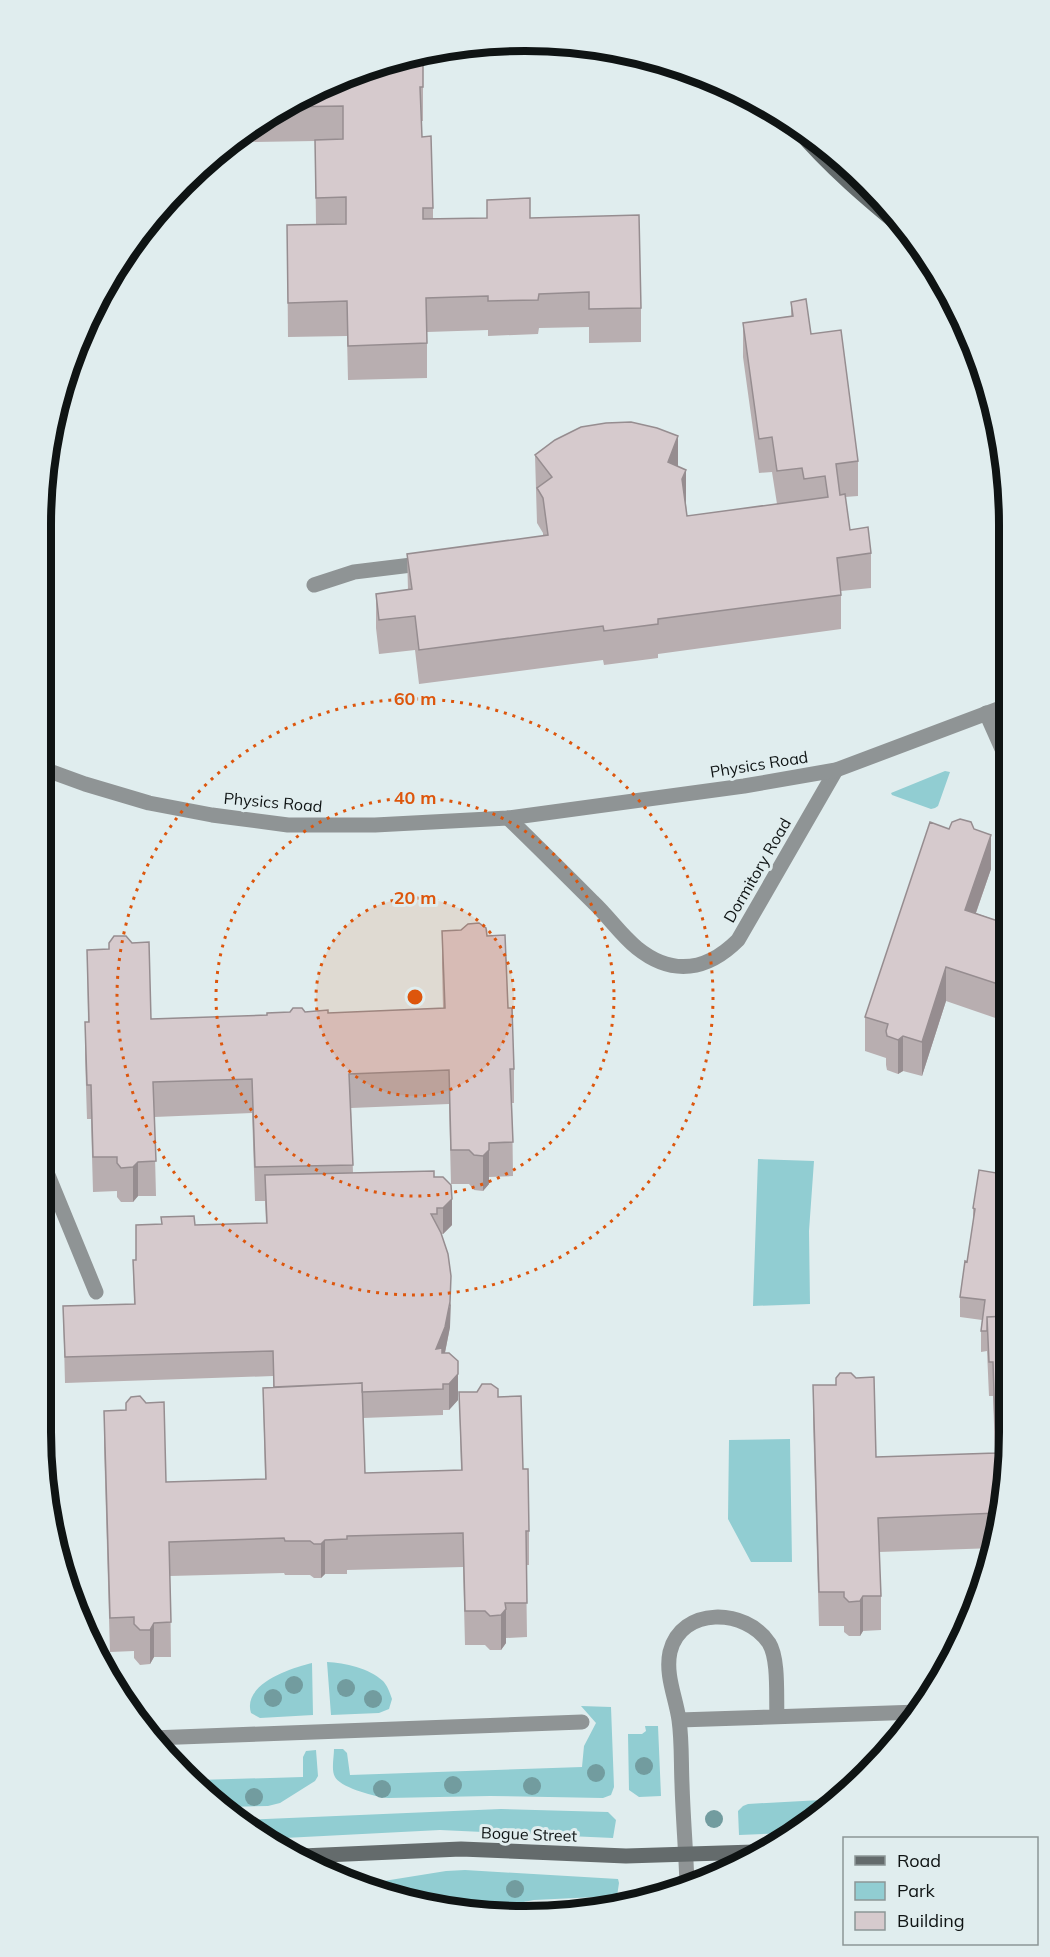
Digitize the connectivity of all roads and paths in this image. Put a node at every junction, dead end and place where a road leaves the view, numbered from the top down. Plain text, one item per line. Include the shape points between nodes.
1 (823, 157) edge
2 (879, 210) edge
3 (437, 562) edge
4 (314, 585) dead end
5 (999, 708) edge
6 (986, 713) junction
7 (999, 742) edge
8 (836, 770) junction
9 (51, 772) edge
10 (508, 819) junction
11 (51, 1182) edge
12 (96, 1292) dead end
13 (907, 1712) edge
14 (777, 1716) junction
15 (679, 1720) junction
16 (582, 1722) dead end
17 (163, 1738) edge
18 (743, 1852) edge
19 (686, 1855) junction
20 (312, 1856) edge
21 (687, 1877) edge

1 - 2 street
3 - 4 street via 354,572
5 - 6 street, Physics Road
6 - 7 street
6 - 8 street, Physics Road
8 - 10 street, Physics Road
8 - 10 street, Dormitory Road via 738,939 725,953 691,966 669,966 635,947
9 - 10 street, Physics Road via 149,803 288,825
11 - 12 street
13 - 14 street
14 - 15 street
14 - 15 street via 774,1659 762,1634 737,1619 707,1618 681,1631 670,1654
15 - 19 street
16 - 17 street
18 - 19 street, Bogue Street
19 - 20 street, Bogue Street via 461,1849
19 - 21 street

